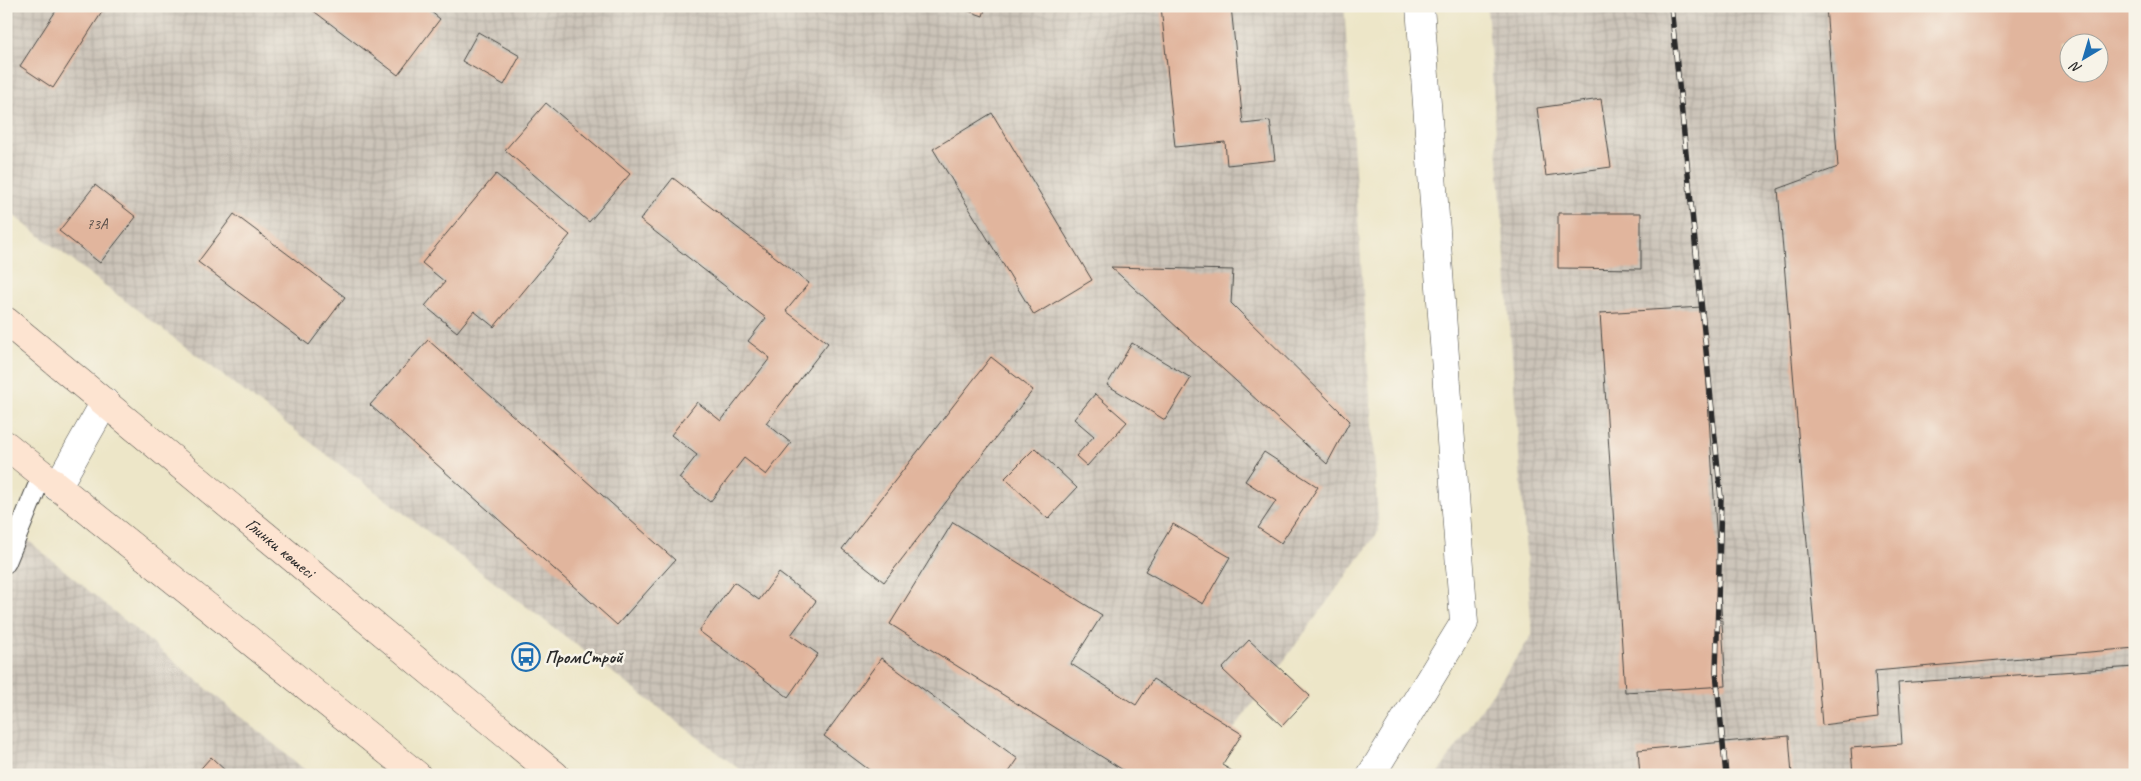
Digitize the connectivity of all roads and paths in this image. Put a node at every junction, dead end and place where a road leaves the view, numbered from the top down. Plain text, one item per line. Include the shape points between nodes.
1 (1420, 6) edge
2 (6, 321) edge
3 (105, 402) junction
4 (6, 445) edge
5 (50, 481) junction
6 (6, 563) edge
7 (418, 775) edge
8 (555, 775) edge
9 (1372, 775) edge

1 - 9 street via 1464,623
2 - 3 main road, Глинки көшесі
3 - 5 street
3 - 8 main road, Глинки көшесі
4 - 5 main road
5 - 6 lane
5 - 7 main road

